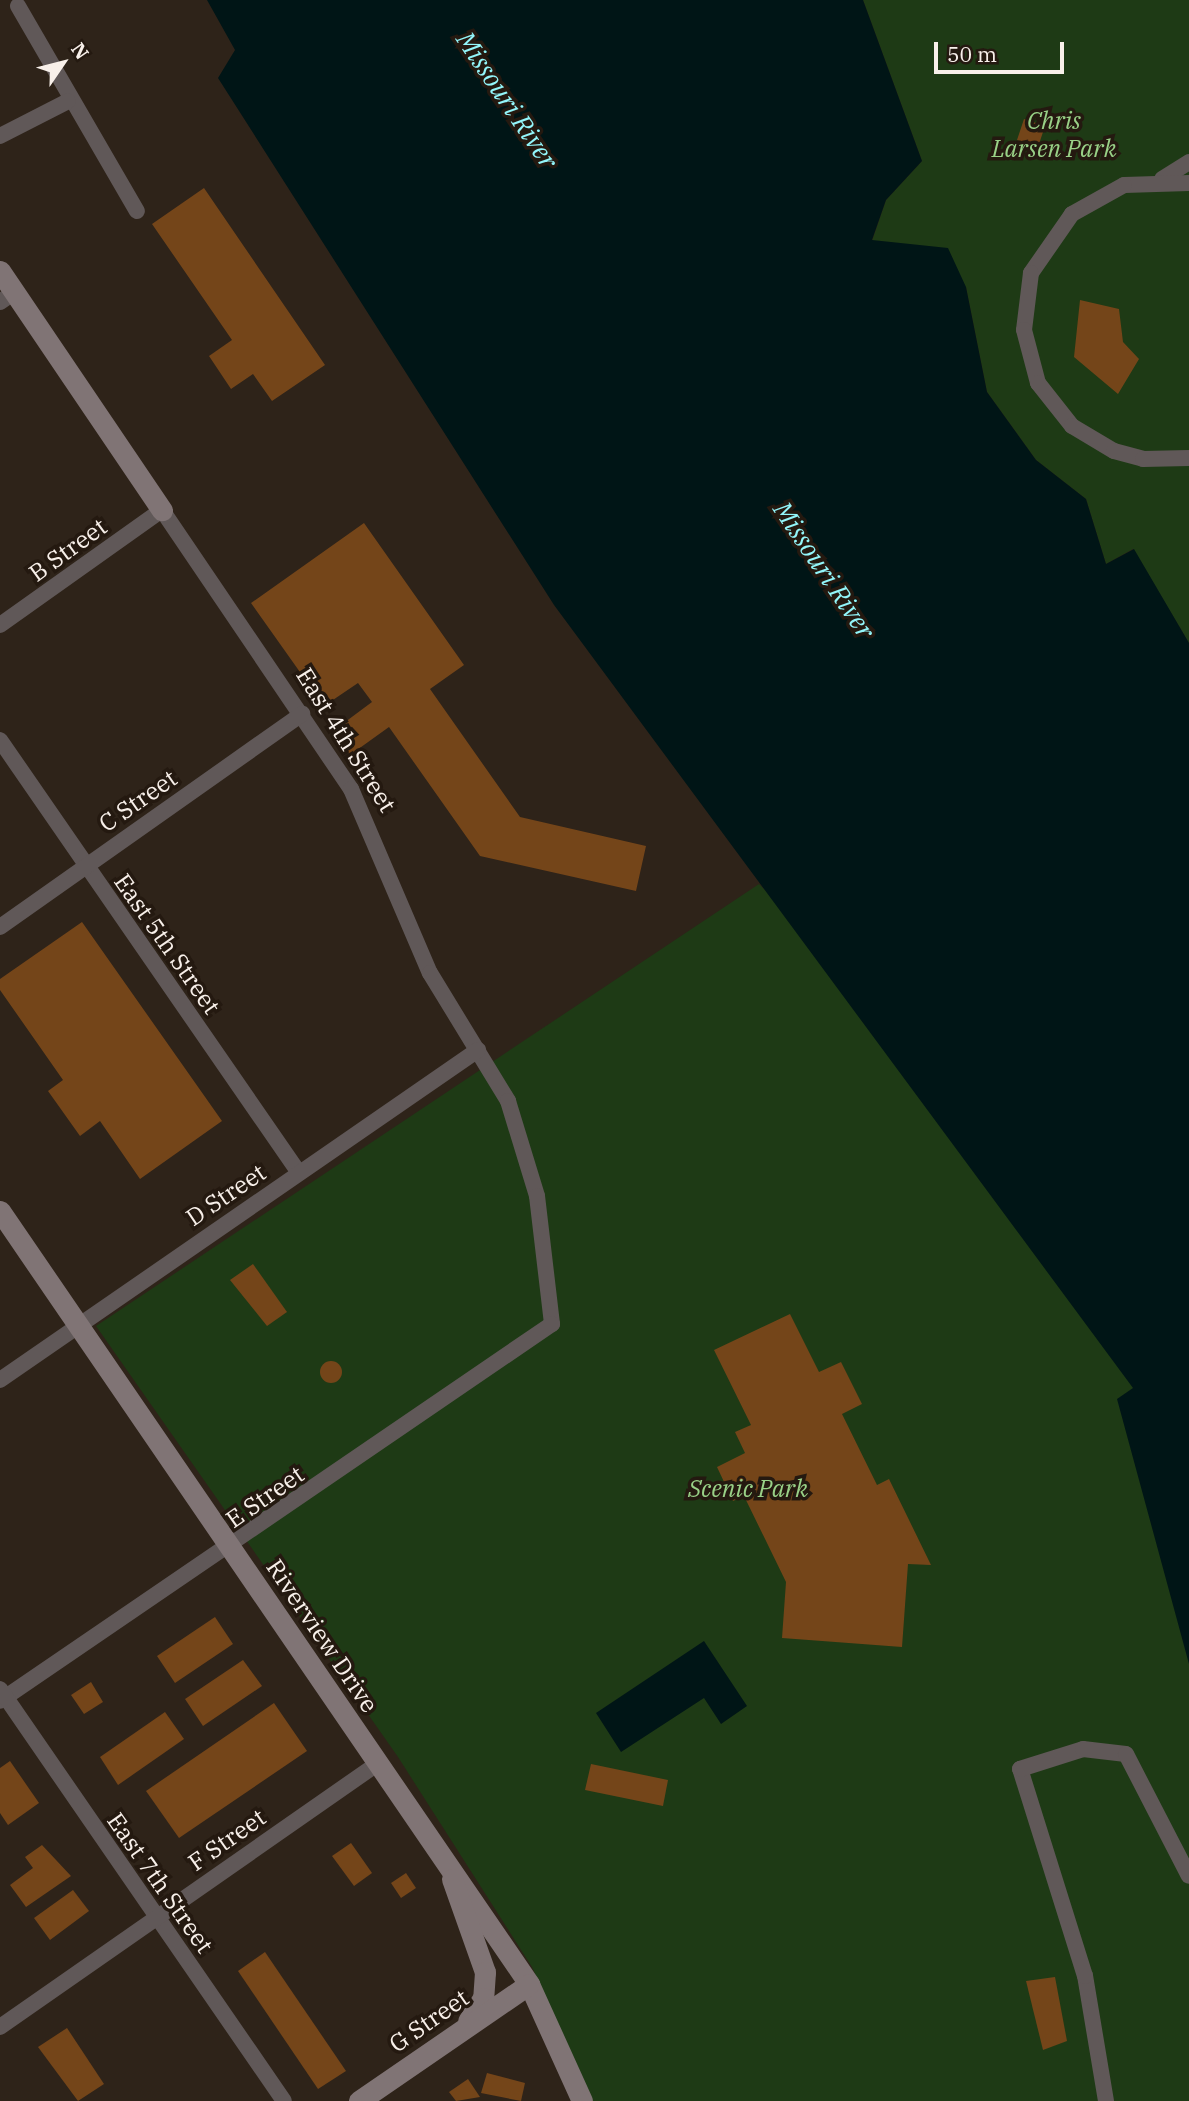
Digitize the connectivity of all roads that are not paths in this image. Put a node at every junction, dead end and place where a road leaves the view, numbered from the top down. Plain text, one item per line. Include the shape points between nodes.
1 (18, 6) dead end
2 (68, 102) junction
3 (0, 136) edge
4 (1189, 162) edge
5 (1161, 179) junction
6 (1189, 183) edge
7 (137, 211) dead end
8 (0, 271) edge
9 (7, 297) edge
10 (1189, 458) edge
11 (162, 510) junction
12 (0, 625) edge
13 (302, 714) junction
14 (0, 740) edge
15 (85, 866) junction
16 (0, 927) edge
17 (478, 1050) junction
18 (299, 1172) junction
19 (0, 1211) edge
20 (552, 1324) joint
21 (79, 1325) junction
22 (0, 1380) edge
23 (230, 1548) junction
24 (2, 1696) edge
25 (377, 1763) junction
26 (449, 1867) junction
27 (1189, 1876) edge
28 (156, 1917) junction
29 (529, 1984) junction
30 (0, 2028) edge
31 (463, 2029) junction
32 (284, 2101) edge
33 (359, 2101) edge
34 (582, 2101) edge
35 (1106, 2101) edge

1 - 2 street
2 - 3 street
2 - 7 street
4 - 5 street
5 - 6 street
5 - 10 street via 1104,192 1062,223 1031,273 1024,330 1038,383 1072,426 1114,451 1143,459
8 - 9 main road, East 4th Street
9 - 11 main road, East 4th Street
11 - 12 street, B Street
11 - 13 street, East 4th Street
13 - 15 street, C Street
13 - 17 street, East 4th Street via 369,820 430,973
14 - 15 street, East 5th Street
15 - 16 street, C Street
15 - 18 street, East 5th Street
17 - 18 street, D Street
17 - 20 street, East 4th Street via 519,1124 539,1210
18 - 21 street, D Street
19 - 21 main road, Riverview Drive
20 - 23 street, E Street
21 - 22 street, D Street
21 - 23 main road, Riverview Drive
23 - 24 street, E Street
23 - 25 main road, Riverview Drive
24 - 28 street, East 7th Street
25 - 26 main road, Riverview Drive
25 - 28 street, F Street
26 - 29 main road, Riverview Drive
26 - 31 main road via 485,1972 483,1998
27 - 35 street via 1126,1754 1083,1749 1020,1769 1082,1964
28 - 30 street, F Street
28 - 32 street, East 7th Street
29 - 31 main road, G Street
29 - 34 main road, Riverview Drive
31 - 33 main road, G Street

